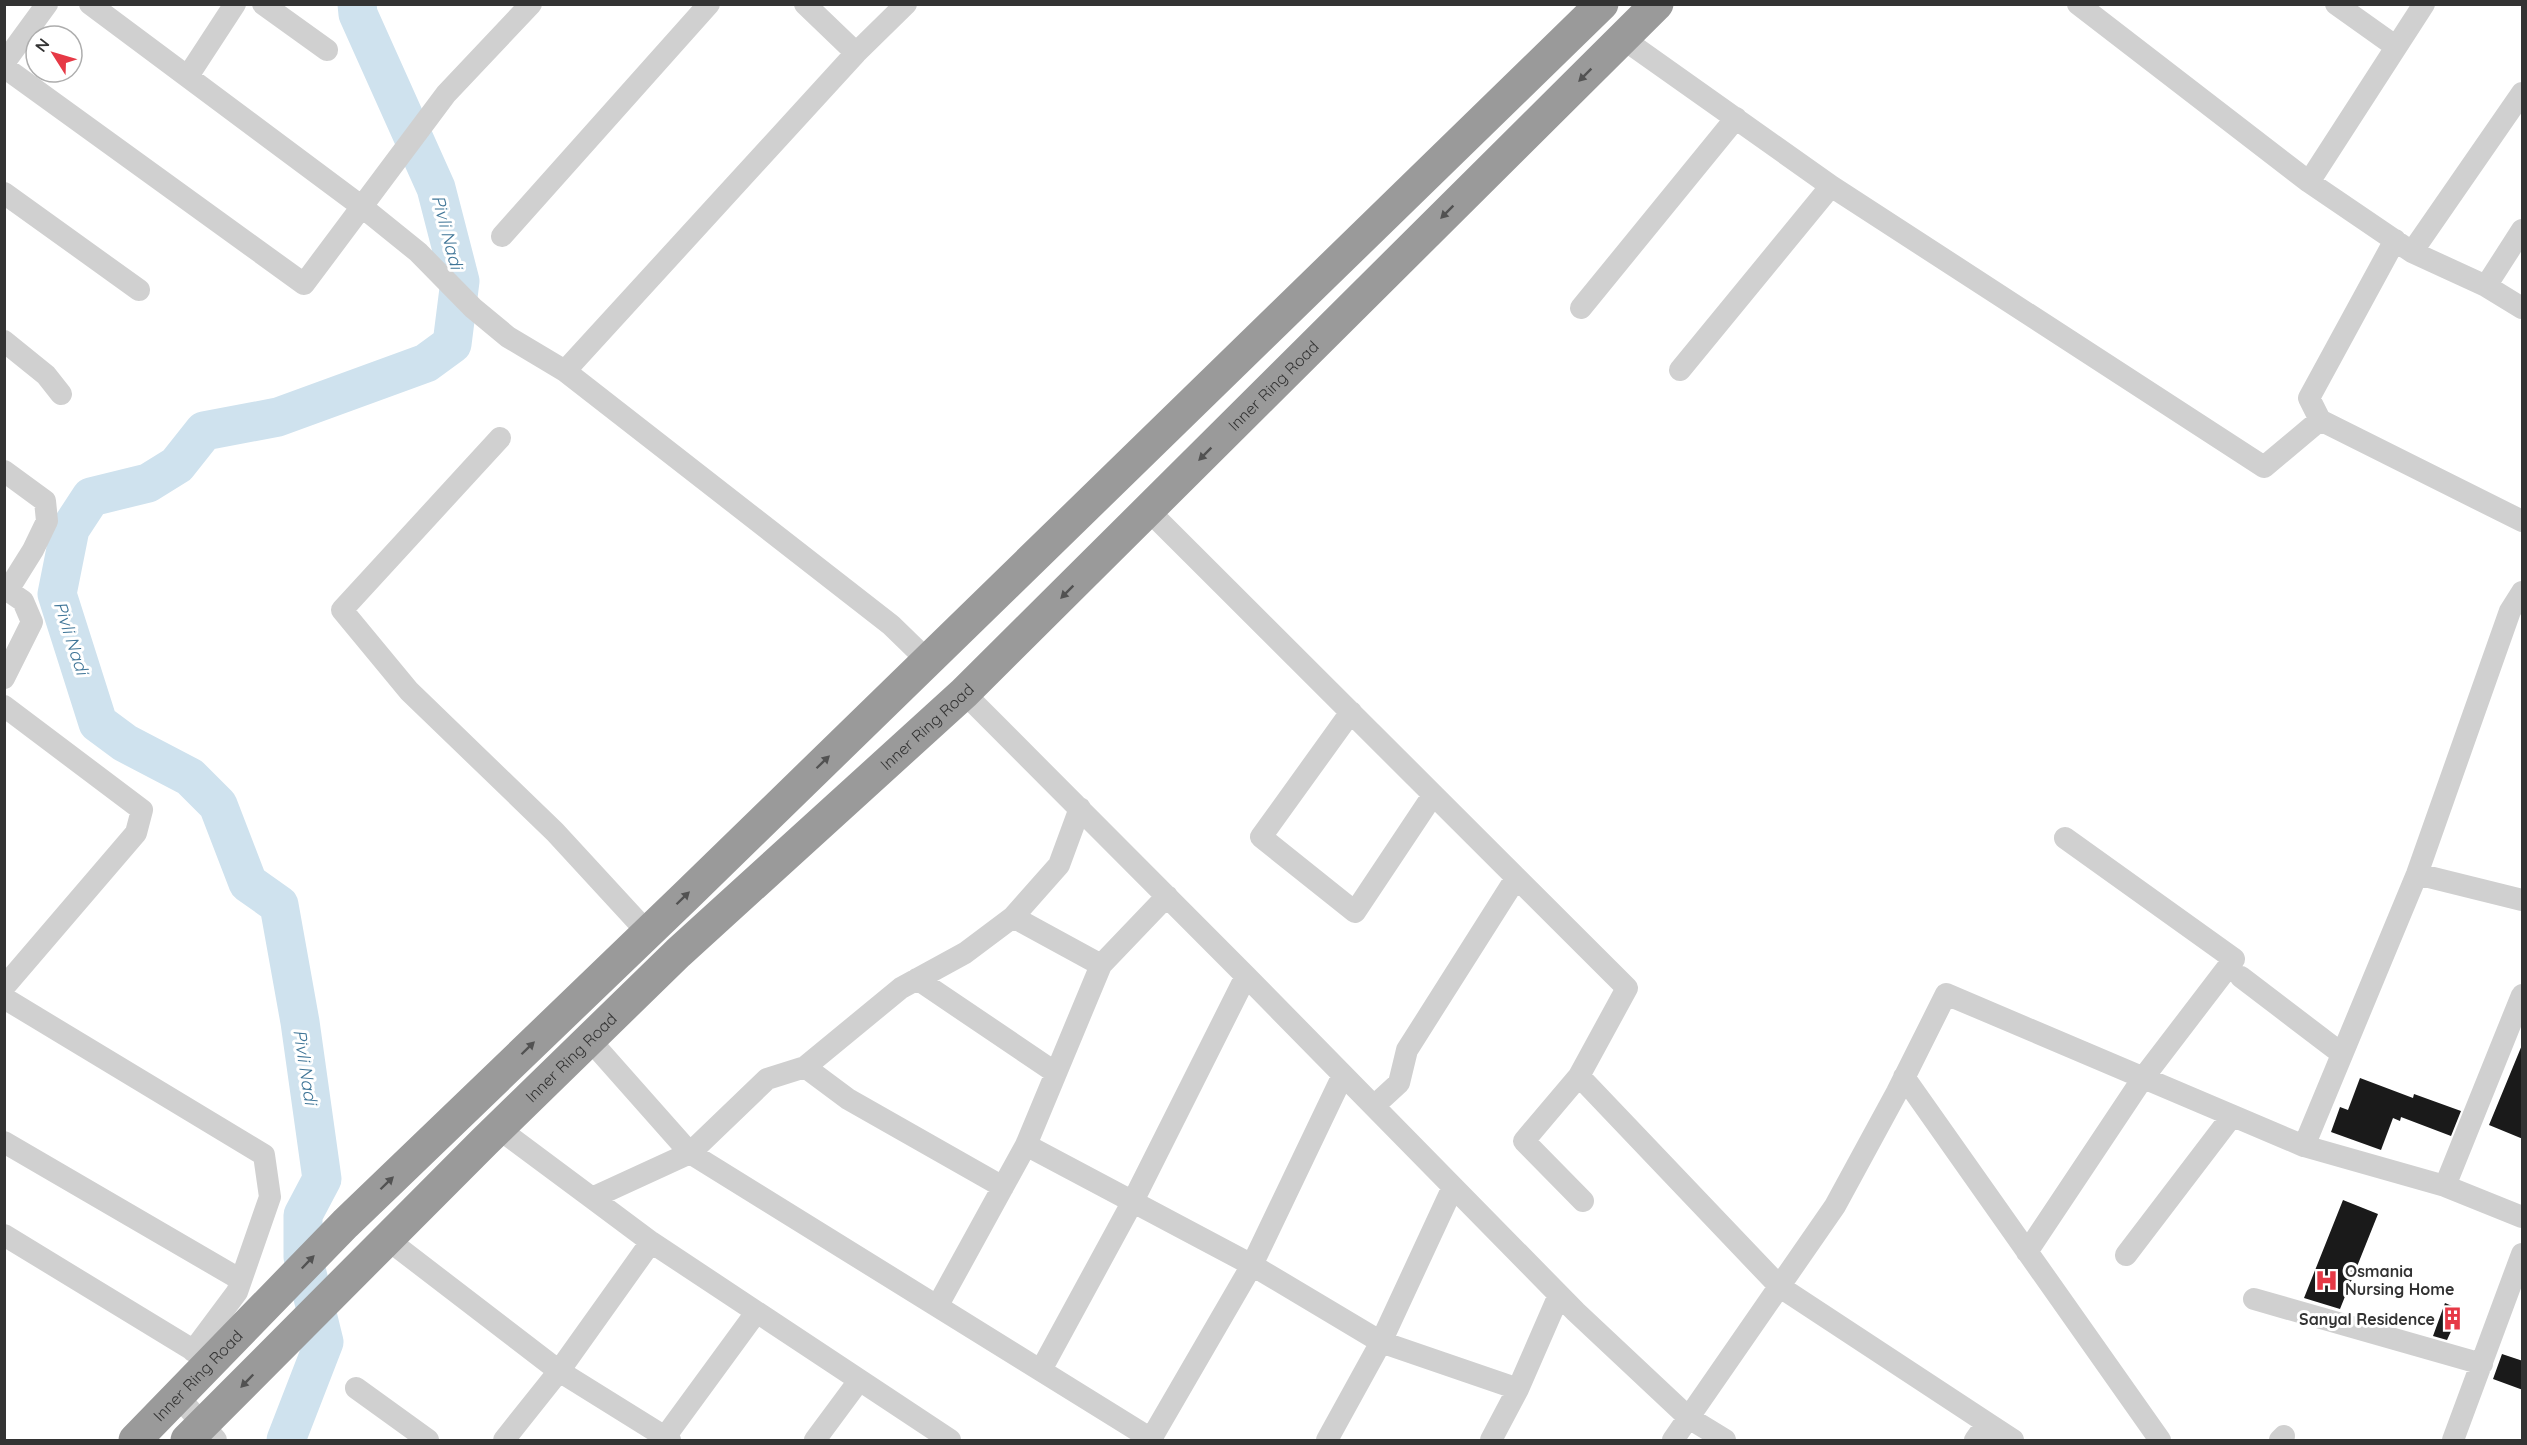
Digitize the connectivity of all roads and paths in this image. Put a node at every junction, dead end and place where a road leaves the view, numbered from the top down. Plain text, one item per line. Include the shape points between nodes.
1 (47, 4) edge
2 (90, 4) edge
3 (235, 4) edge
4 (263, 4) edge
5 (531, 4) edge
6 (709, 4) edge
7 (806, 4) edge
8 (906, 4) edge
9 (1602, 4) edge
10 (1657, 4) edge
11 (2078, 4) edge
12 (2336, 4) edge
13 (2424, 4) edge
14 (1622, 38) junction
15 (2395, 46) junction
16 (327, 50) dead end
17 (856, 53) junction
18 (4, 65) edge
19 (188, 76) junction
20 (2523, 93) edge
21 (1736, 118) junction
22 (2309, 182) junction
23 (1831, 186) junction
24 (4, 193) edge
25 (361, 206) junction
26 (2523, 230) edge
27 (502, 236) dead end
28 (2404, 246) junction
29 (2486, 286) junction
30 (138, 290) dead end
31 (1581, 308) dead end
32 (2523, 308) edge
33 (4, 341) edge
34 (1680, 370) dead end
35 (565, 371) junction
36 (61, 394) dead end
37 (2320, 420) junction
38 (500, 438) dead end
39 (4, 471) edge
40 (1149, 511) junction
41 (2523, 521) edge
42 (6, 589) edge
43 (2523, 592) edge
44 (927, 660) junction
45 (4, 678) edge
46 (964, 693) junction
47 (4, 705) edge
48 (1351, 712) junction
49 (1433, 795) junction
50 (1080, 807) junction
51 (2065, 838) dead end
52 (2417, 874) junction
53 (1516, 878) junction
54 (1167, 896) junction
55 (2523, 900) edge
56 (1013, 917) junction
57 (648, 933) junction
58 (1101, 965) junction
59 (1246, 976) junction
60 (2241, 977) dead end
61 (917, 979) junction
62 (4, 987) edge
63 (2523, 995) edge
64 (4, 998) edge
65 (589, 1040) junction
66 (2513, 1049) edge
67 (2342, 1054) junction
68 (805, 1067) junction
69 (1056, 1073) junction
70 (1343, 1075) junction
71 (1579, 1076) junction
72 (1904, 1077) junction
73 (2143, 1078) junction
74 (1374, 1106) junction
75 (2232, 1116) junction
76 (498, 1128) junction
77 (4, 1142) edge
78 (1026, 1145) junction
79 (2304, 1146) junction
80 (690, 1153) junction
81 (2445, 1186) junction
82 (1004, 1187) junction
83 (1453, 1187) junction
84 (592, 1198) junction
85 (1133, 1201) junction
86 (1583, 1201) dead end
87 (2523, 1217) edge
88 (4, 1235) edge
89 (387, 1239) junction
90 (651, 1242) junction
91 (2027, 1252) junction
92 (2523, 1254) edge
93 (2126, 1255) dead end
94 (1252, 1265) junction
95 (241, 1280) junction
96 (1780, 1287) junction
97 (1559, 1295) junction
98 (2254, 1299) dead end
99 (938, 1305) junction
100 (755, 1314) junction
101 (1381, 1342) junction
102 (202, 1356) junction
103 (2482, 1364) junction
104 (1041, 1370) junction
105 (559, 1371) junction
106 (858, 1382) junction
107 (356, 1389) dead end
108 (1518, 1389) junction
109 (178, 1396) junction
110 (1689, 1418) junction
111 (1981, 1432) edge
112 (202, 1435) edge
113 (667, 1439) edge
114 (135, 1440) edge
115 (428, 1440) edge
116 (504, 1440) edge
117 (815, 1440) edge
118 (950, 1440) edge
119 (1152, 1440) edge
120 (1327, 1440) edge
121 (1491, 1440) edge
122 (1673, 1440) edge
123 (1725, 1440) edge
124 (2013, 1440) edge
125 (2160, 1440) edge
126 (2453, 1440) edge

1 - 18 street
2 - 19 street
3 - 19 street
4 - 16 street
5 - 25 street via 446,94
6 - 27 street
7 - 17 street
8 - 17 street
9 - 44 highway, Inner Ring Road
10 - 14 highway, Inner Ring Road
11 - 22 street
12 - 15 street
13 - 15 street
14 - 21 street
14 -> 40 highway, Inner Ring Road
15 - 22 street
17 - 35 street
18 - 25 street via 304,284
19 - 25 street
20 - 28 street
21 - 23 street
21 - 31 street
22 - 28 street
23 - 34 street
23 - 37 street via 2264,467
24 - 30 street
25 - 35 street via 418,252 508,337
26 - 29 street
28 - 29 street
28 - 37 street via 2309,398
29 - 32 street
33 - 36 street via 46,375
35 - 44 street via 891,625
37 - 41 street
38 - 57 street via 342,610 409,691 555,832
39 - 42 street via 45,501 47,521
40 -> 46 highway, Inner Ring Road
40 - 48 street
42 - 45 street via 23,601 32,622
43 - 52 street via 2510,611
57 -> 44 highway, Inner Ring Road
46 - 50 street
46 - 65 highway, Inner Ring Road via 687,945
47 - 62 street via 142,810 136,834
48 - 49 street
48 - 49 street via 1261,837 1355,912
49 - 53 street
50 - 54 street
50 - 56 street via 1059,865
51 - 73 street via 2234,959
52 - 55 street
52 - 67 street
53 - 71 street via 1627,988
53 - 74 street via 1407,1050 1399,1083
54 - 58 street
54 - 59 street
56 - 58 street
56 - 61 street via 965,953
102 -> 57 highway, Inner Ring Road via 270,1300
58 - 69 street
59 - 70 street
59 - 85 street
60 - 67 street
61 - 68 street
61 - 69 street
63 - 66 street
64 - 95 street via 264,1155 270,1197
65 - 76 highway, Inner Ring Road
65 - 80 street
66 - 81 street
67 - 79 street
68 - 80 street via 766,1079
68 - 82 street via 848,1099
69 - 78 street
70 - 74 street
70 - 94 street
71 - 86 street via 1524,1141
71 - 96 street
72 - 73 street via 1946,994
72 - 91 street
72 - 96 street via 1835,1206
73 - 75 street
73 - 91 street
74 - 83 street
75 - 79 street
75 - 93 street
76 - 84 street
76 - 89 highway, Inner Ring Road
77 - 95 street
78 - 82 street
78 - 85 street
79 - 81 street
80 - 84 street
80 - 99 street
81 - 87 street
82 - 99 street
83 - 97 street
83 - 101 street
84 - 90 street
85 - 94 street
85 - 104 street
88 - 102 street
89 - 105 street
89 -> 112 highway, Inner Ring Road
90 - 100 street
90 - 105 street
91 - 125 street
92 - 103 street
94 - 101 street
94 - 119 street
95 - 102 street
96 - 110 street
96 - 111 street
97 - 108 street
97 - 110 street
98 - 103 street
99 - 104 street
100 - 106 street
100 - 113 street
101 - 108 street
101 - 120 street
102 - 109 highway, Inner Ring Road
103 - 126 street
104 - 119 street
105 - 113 street
105 - 116 street
106 - 117 street
106 - 118 street
107 - 115 street
108 - 121 street
109 - 112 street
109 - 114 highway, Inner Ring Road
110 - 122 street
110 - 123 street
111 - 124 street

